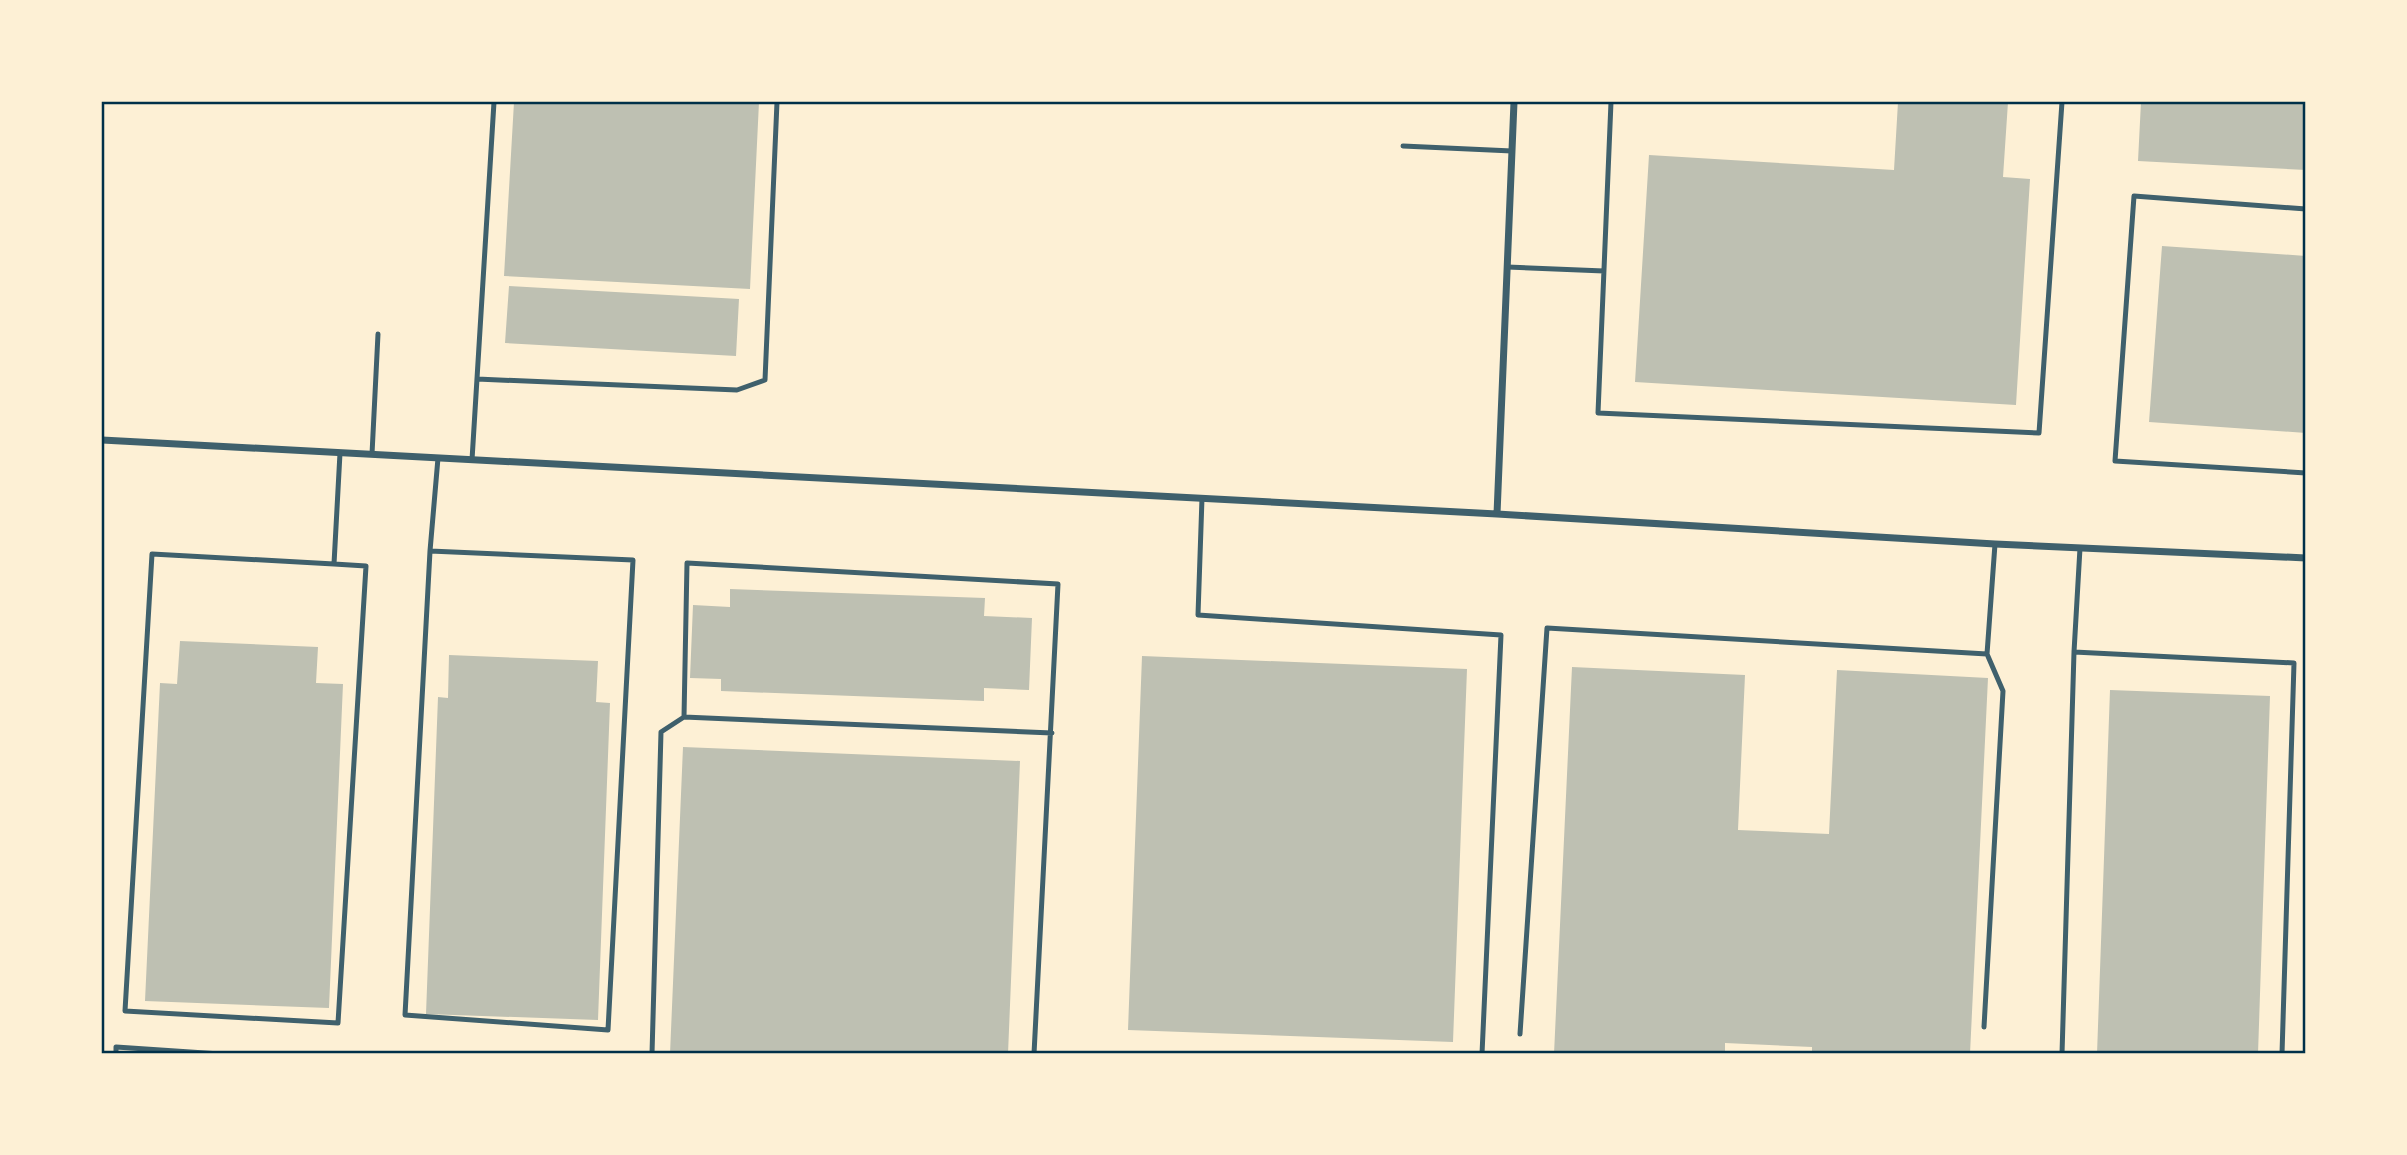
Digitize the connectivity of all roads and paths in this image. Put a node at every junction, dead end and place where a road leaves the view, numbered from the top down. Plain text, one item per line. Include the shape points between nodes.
1 (494, 102) edge
2 (777, 102) edge
3 (1514, 102) edge
4 (1611, 102) edge
5 (2062, 102) edge
6 (1403, 146) dead end
7 (1512, 151) junction
8 (2305, 209) edge
9 (1507, 267) junction
10 (1604, 271) junction
11 (378, 334) dead end
12 (477, 379) junction
13 (102, 440) edge
14 (340, 453) junction
15 (372, 454) junction
16 (438, 458) junction
17 (472, 460) junction
18 (2305, 473) edge
19 (1202, 498) junction
20 (1497, 514) junction
21 (1994, 544) junction
22 (2080, 548) junction
23 (430, 551) junction
24 (2305, 558) edge
25 (334, 564) junction
26 (2074, 652) junction
27 (1987, 654) junction
28 (684, 717) junction
29 (1052, 733) junction
30 (1984, 1027) dead end
31 (1520, 1034) dead end
32 (116, 1054) edge
33 (220, 1054) edge
34 (652, 1054) edge
35 (1034, 1054) edge
36 (1482, 1054) edge
37 (2062, 1054) edge
38 (2282, 1054) edge

1 - 12 lane
2 - 12 lane via 765,380 737,390
3 - 7 street
4 - 10 lane
5 - 10 lane via 2039,433 1598,413
6 - 7 lane
7 - 9 street
8 - 18 lane via 2134,196 2115,461
9 - 10 lane
9 - 20 street
11 - 15 lane
12 - 17 lane
13 - 14 street
14 - 15 street
14 - 25 lane
15 - 16 street
16 - 17 street
16 - 23 lane
17 - 19 street
19 - 20 street
19 - 36 lane via 1198,615 1501,635
20 - 21 street
21 - 22 street
21 - 27 lane
22 - 24 street
22 - 26 lane
23 - 23 lane via 405,1016 608,1030 633,561
25 - 25 lane via 366,566 338,1023 125,1011 152,554
26 - 37 lane
26 - 38 lane via 2294,663
27 - 30 lane via 2003,691
27 - 31 lane via 1547,628
28 - 29 lane
28 - 29 lane via 687,563 1058,584
28 - 34 lane via 661,732
29 - 35 lane
32 - 33 lane via 116,1047

